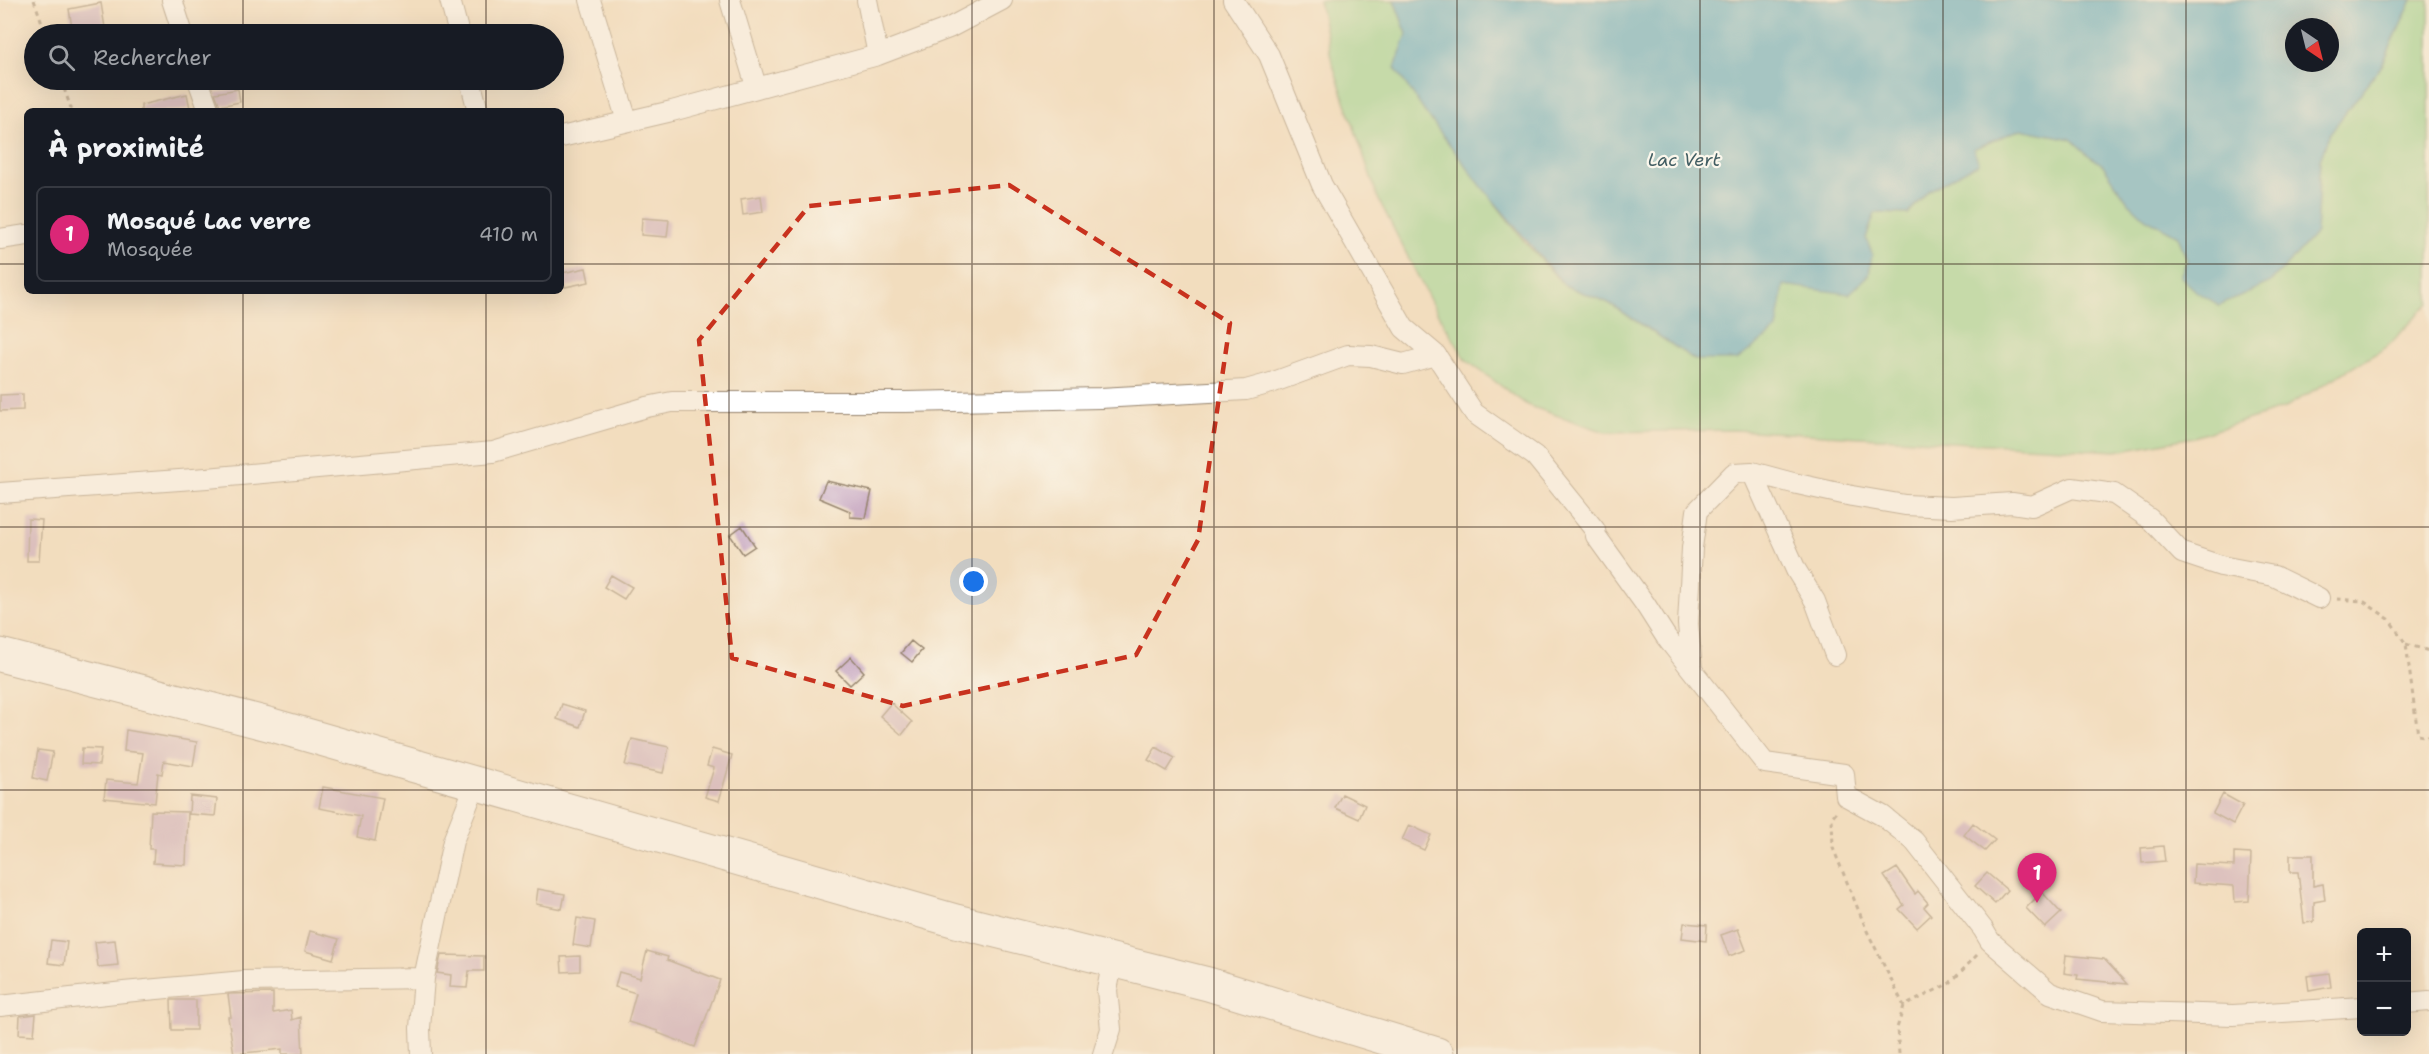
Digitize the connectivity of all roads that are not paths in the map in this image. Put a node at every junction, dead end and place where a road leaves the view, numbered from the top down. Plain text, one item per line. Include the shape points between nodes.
1 (172, 0) edge
2 (450, 0) edge
3 (590, 0) edge
4 (730, 0) edge
5 (867, 0) edge
6 (1002, 0) edge
7 (1233, 0) edge
8 (180, 24) edge
9 (456, 24) edge
10 (878, 55) junction
11 (756, 86) junction
12 (202, 90) edge
13 (473, 90) edge
14 (208, 108) edge
15 (477, 108) edge
16 (627, 121) junction
17 (564, 136) edge
18 (24, 236) edge
19 (0, 239) edge
20 (1436, 355) junction
21 (1752, 472) junction
22 (0, 493) edge
23 (2319, 598) road end
24 (0, 655) edge
25 (1835, 655) dead end
26 (1692, 669) junction
27 (476, 783) junction
28 (1113, 960) junction
29 (424, 978) junction
30 (2429, 1001) edge
31 (2411, 1003) edge
32 (0, 1006) edge
33 (2357, 1007) edge
34 (421, 1054) edge
35 (1103, 1054) edge
36 (1437, 1054) edge

1 - 8 street
2 - 9 street
3 - 16 street
4 - 11 street
5 - 10 street
6 - 10 street via 949,28
7 - 20 street via 1269,55 1322,185 1368,267 1404,328
10 - 11 street
11 - 16 street
12 - 14 street
13 - 15 street
16 - 17 street
18 - 19 street
20 - 22 street via 1403,364 1348,355 1246,390 1100,398 672,402 492,452
20 - 26 street via 1474,414 1535,456 1595,530 1666,637
21 - 23 street via 1905,505 2032,506 2072,488 2114,494 2150,519 2182,553 2221,566 2274,576
21 - 25 street via 1815,601
21 - 26 street via 1734,473 1697,511 1688,624
24 - 27 highway via 249,718
26 - 33 street via 1765,763 1844,774 1846,796 1883,816 1914,841 1990,942 2050,993 2102,1011 2234,1015
27 - 28 highway via 956,921
27 - 29 street via 453,841
28 - 35 street via 1107,990 1111,1029
28 - 36 highway via 1208,984
29 - 32 street via 244,981
29 - 34 street
30 - 31 street

